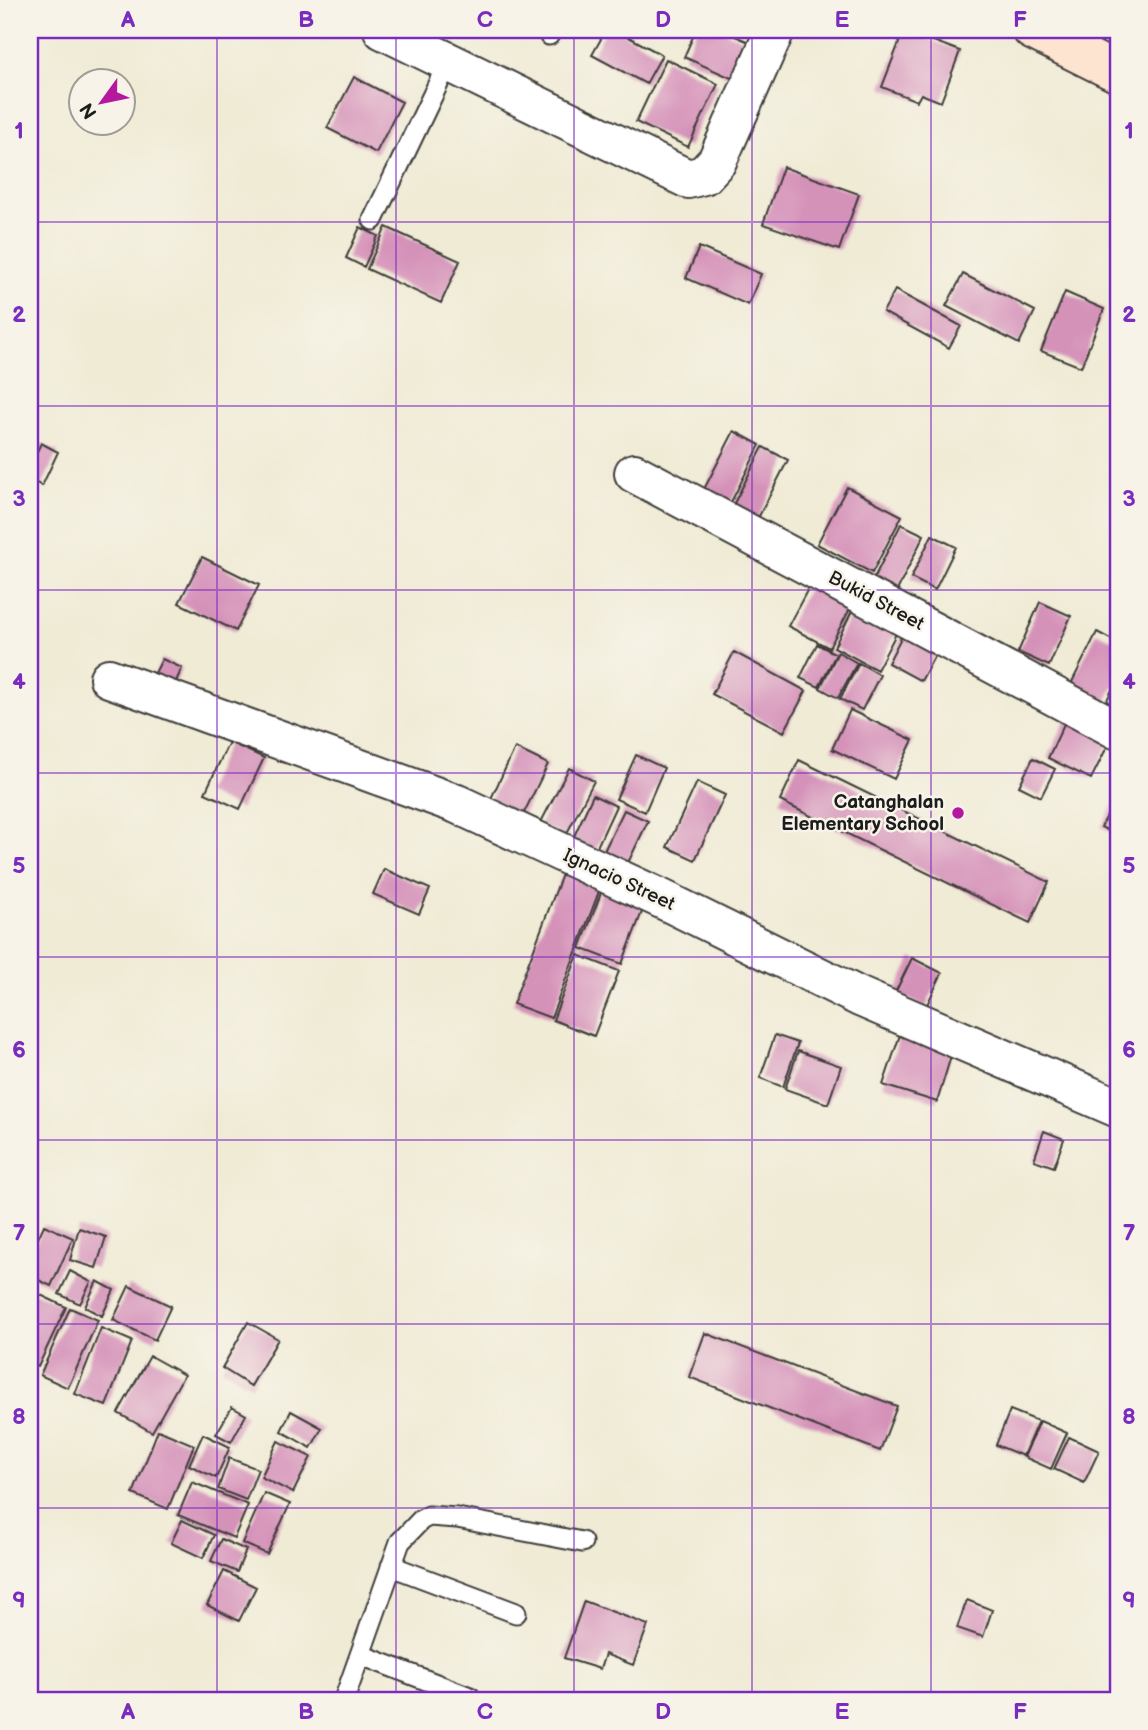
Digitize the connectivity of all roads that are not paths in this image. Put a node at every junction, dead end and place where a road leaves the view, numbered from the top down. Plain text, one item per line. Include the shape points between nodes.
1 (383, 30) edge
2 (775, 30) edge
3 (1032, 30) edge
4 (449, 61) junction
5 (1118, 73) edge
6 (373, 220) dead end
7 (634, 473) dead end
8 (109, 678) dead end
9 (1118, 730) edge
10 (1118, 1108) edge
11 (582, 1542) dead end
12 (391, 1566) junction
13 (516, 1613) dead end
14 (361, 1655) junction
15 (470, 1698) dead end
16 (344, 1700) edge

1 - 4 street
2 - 4 street via 717,161 704,175 688,179
3 - 5 main road
4 - 6 lane
7 - 9 street, Bukid Street
8 - 10 street, Ignacio Street via 457,804 860,997
11 - 12 lane via 457,1517 429,1516 405,1534
12 - 13 lane
12 - 14 lane
14 - 15 lane
14 - 16 lane

